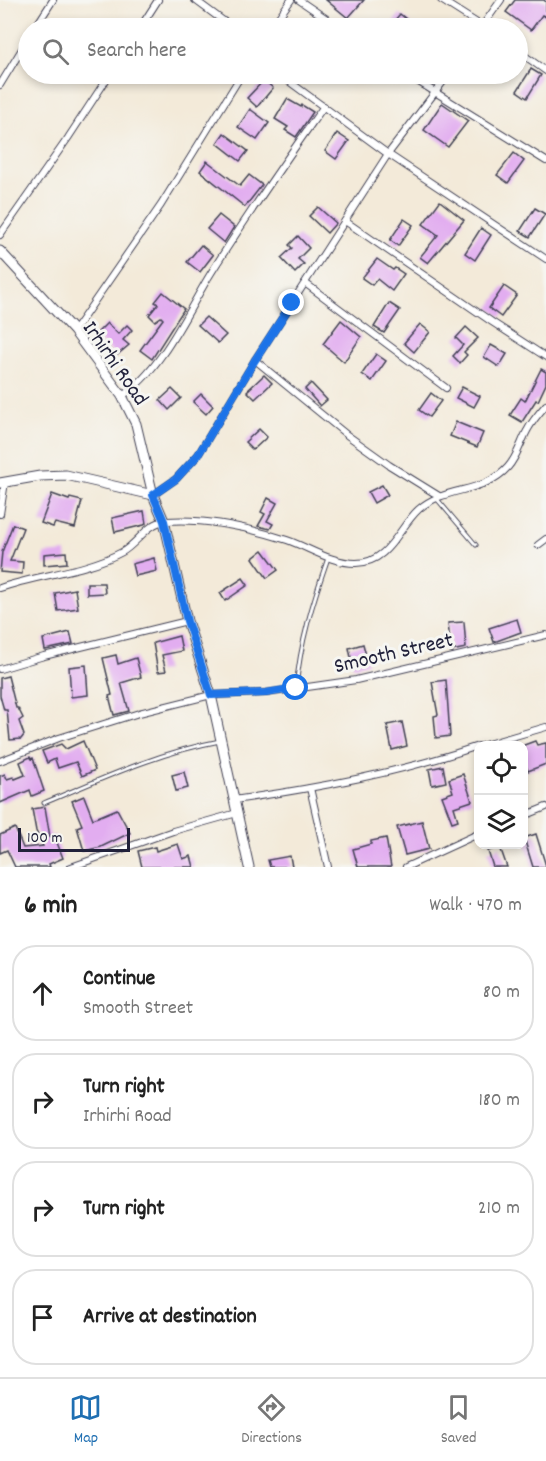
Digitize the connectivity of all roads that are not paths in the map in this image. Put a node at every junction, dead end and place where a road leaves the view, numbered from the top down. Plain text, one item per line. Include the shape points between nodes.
1 (53, 0) edge
2 (158, 0) edge
3 (195, 0) edge
4 (291, 0) edge
5 (298, 0) edge
6 (441, 0) edge
7 (501, 0) edge
8 (41, 18) edge
9 (146, 18) edge
10 (219, 18) edge
11 (279, 18) edge
12 (325, 18) edge
13 (468, 18) edge
14 (489, 18) edge
15 (18, 55) edge
16 (528, 58) edge
17 (546, 71) edge
18 (103, 84) edge
19 (236, 84) edge
20 (293, 84) edge
21 (421, 84) edge
22 (442, 84) edge
23 (0, 85) edge
24 (435, 93) junction
25 (324, 106) junction
26 (388, 154) junction
27 (546, 161) edge
28 (345, 221) junction
29 (0, 235) edge
30 (0, 251) edge
31 (546, 259) edge
32 (305, 283) junction
33 (74, 331) junction
34 (546, 357) edge
35 (255, 360) junction
36 (446, 388) dead end
37 (122, 396) junction
38 (546, 405) edge
39 (3, 483) edge
40 (153, 495) junction
41 (437, 497) junction
42 (0, 514) edge
43 (164, 521) junction
44 (546, 539) edge
45 (476, 545) dead end
46 (538, 545) dead end
47 (328, 558) junction
48 (0, 588) edge
49 (187, 621) junction
50 (546, 635) edge
51 (0, 669) edge
52 (296, 688) junction
53 (211, 695) junction
54 (546, 727) edge
55 (221, 741) junction
56 (497, 741) edge
57 (474, 748) edge
58 (0, 761) edge
59 (310, 788) junction
60 (234, 800) junction
61 (44, 803) dead end
62 (546, 807) edge
63 (237, 813) junction
64 (528, 814) edge
65 (474, 836) edge
66 (71, 867) edge
67 (249, 867) edge
68 (328, 867) edge
69 (406, 867) edge

1 - 8 street
2 - 9 street
3 - 10 street
4 - 11 street
5 - 12 street
6 - 13 street
7 - 14 street
15 - 23 street
16 - 17 street
18 - 29 street
19 - 33 street
20 - 25 street
21 - 24 street
22 - 24 street
24 - 26 street
24 - 27 street
25 - 26 street
25 - 37 street via 208,278 182,324 140,382
26 - 28 street
26 - 31 street
28 - 32 street
28 - 34 street
30 - 33 street, Irhirhi Road
32 - 35 street
32 - 36 street
33 - 37 street, Irhirhi Road
35 - 40 street via 198,455 176,479
35 - 41 street via 347,435
37 - 40 street, Irhirhi Road via 136,424
38 - 41 street via 509,466 497,477 478,487
39 - 40 street via 66,475
39 - 42 street
40 - 43 street, Irhirhi Road
41 - 45 lane
41 - 47 street via 418,510 388,549 370,561 355,563
43 - 47 street via 226,523 288,541
43 - 48 street via 108,558
43 - 49 street, Irhirhi Road
44 - 46 street
47 - 52 lane via 303,637
49 - 51 street
49 - 53 street, Irhirhi Road
50 - 52 street, Smooth Street via 356,680
52 - 53 street, Smooth Street
53 - 55 street, Irhirhi Road
53 - 58 street, Smooth Street via 59,738
54 - 56 street
55 - 60 street, Irhirhi Road
55 - 61 lane via 182,749
57 - 59 street via 432,762
59 - 60 street
59 - 68 street
60 - 63 street, Irhirhi Road
62 - 64 street
63 - 66 street
63 - 67 street, Irhirhi Road
65 - 69 street

